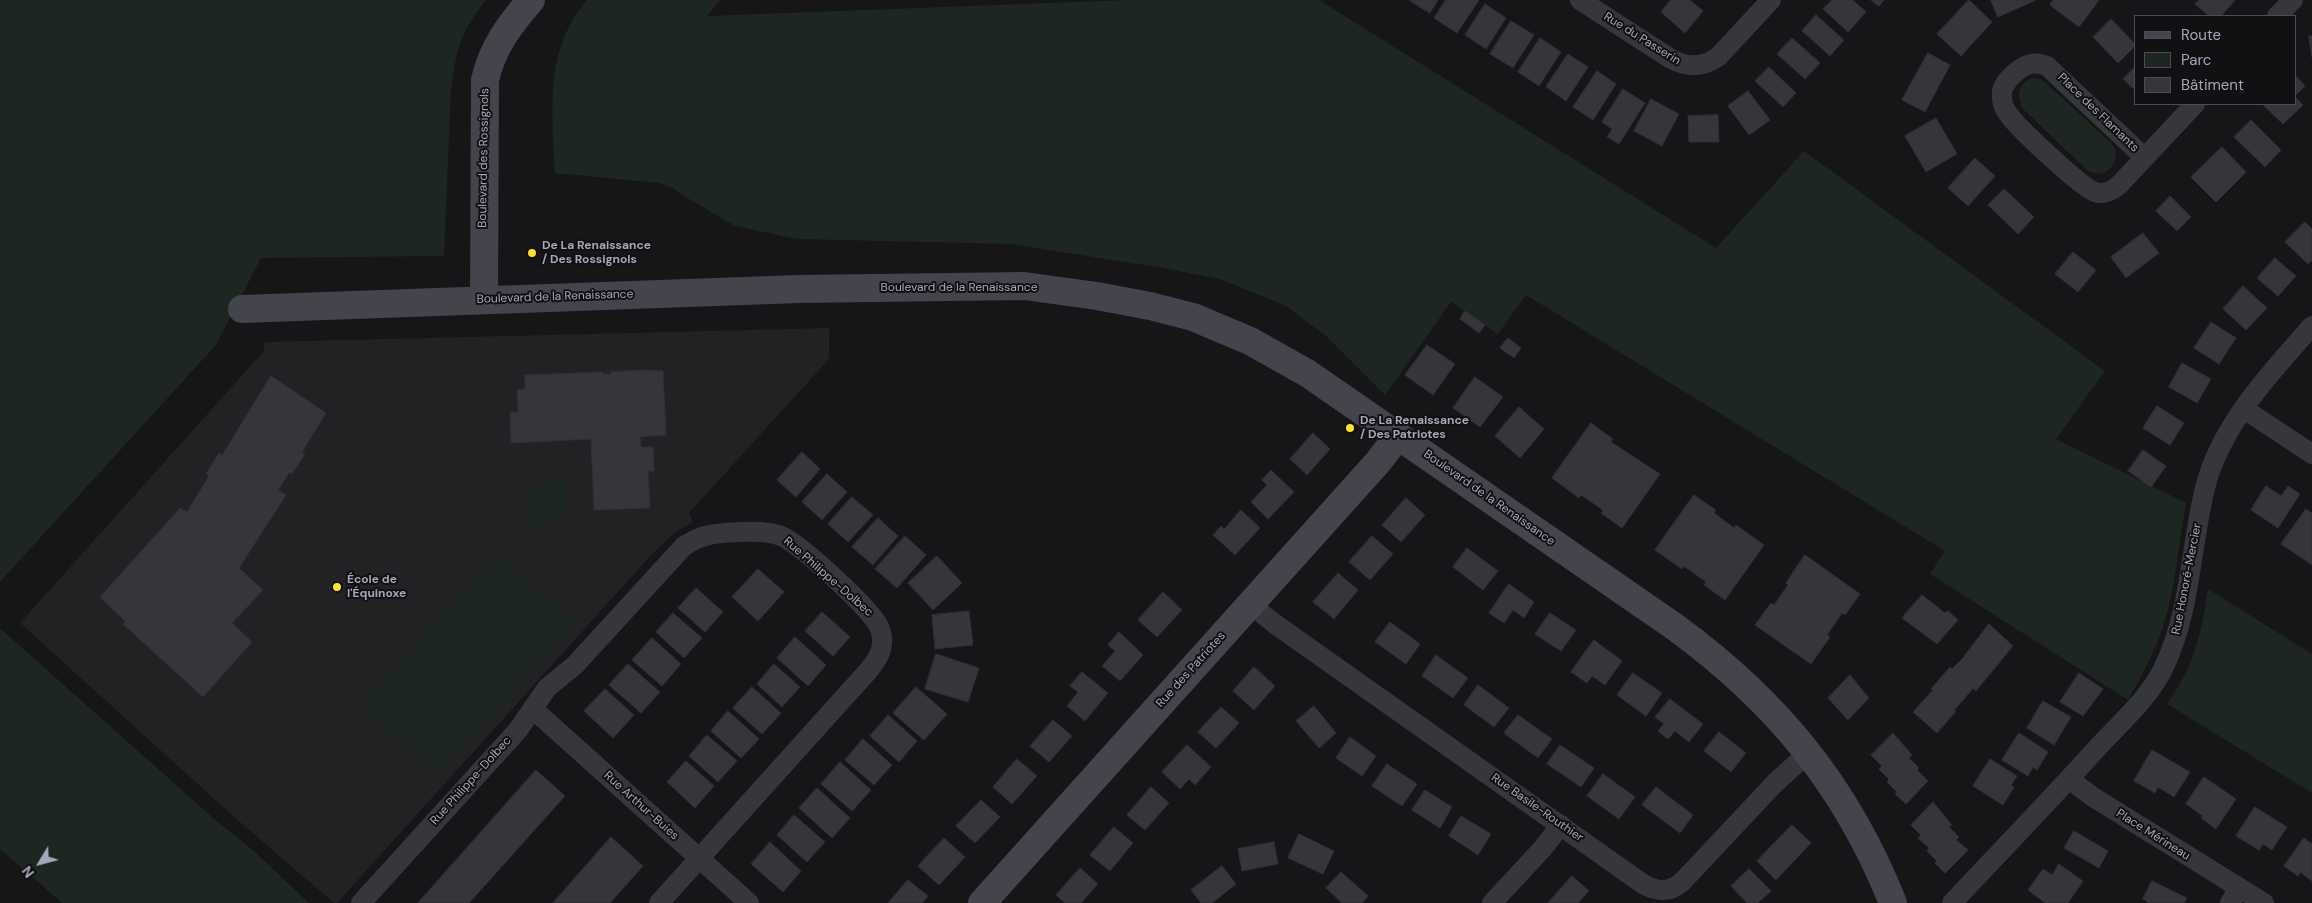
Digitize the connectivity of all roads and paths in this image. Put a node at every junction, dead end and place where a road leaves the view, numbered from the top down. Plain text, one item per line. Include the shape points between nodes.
1 (531, 0) edge
2 (1580, 0) edge
3 (1771, 0) edge
4 (2293, 0) edge
5 (2277, 15) edge
6 (2193, 105) edge
7 (2144, 157) junction
8 (484, 300) junction
9 (242, 309) dead end
10 (2312, 326) edge
11 (2244, 409) junction
12 (1398, 436) junction
13 (2312, 454) edge
14 (1250, 604) junction
15 (533, 709) junction
16 (1808, 753) junction
17 (2069, 779) junction
18 (1561, 825) junction
19 (699, 858) junction
20 (2235, 895) edge
21 (361, 903) edge
22 (659, 903) edge
23 (749, 903) edge
24 (982, 903) edge
25 (1492, 903) edge
26 (1893, 903) edge
27 (1952, 903) edge
28 (2264, 903) edge

1 - 8 street, Boulevard des Rossignols via 499,42 486,80
2 - 3 street, Rue du Passerin via 1671,59 1695,66 1718,57
4 - 5 street
6 - 7 street, Place des Flamants
7 - 7 street, Place des Flamants via 2047,66 2034,63 2023,66 2002,89 2002,101 2008,115 2080,183 2094,192 2113,190
8 - 9 street, Boulevard de la Renaissance
8 - 12 street, Boulevard de la Renaissance via 799,289 1024,286 1061,290 1184,315 1250,341 1307,373
10 - 11 street, Rue Honoré-Mercier
11 - 13 street
11 - 17 street, Rue Honoré-Mercier via 2216,456 2205,486 2182,618 2165,666 2152,688
12 - 14 street, Rue des Patriotes
12 - 16 street, Boulevard de la Renaissance via 1707,651 1757,694
14 - 18 street, Rue Basile-Routhier
14 - 24 street, Rue des Patriotes
15 - 19 street, Rue Arthur-Buies
15 - 19 street, Rue Philippe-Dolbec via 547,688 575,665 678,552 706,536 762,532 781,536 863,604 881,630 882,645 878,658
15 - 21 street, Rue Philippe-Dolbec via 518,730
16 - 18 street, Rue Basile-Routhier via 1780,778 1687,877 1668,890 1643,884
16 - 26 street, Boulevard de la Renaissance via 1858,829
17 - 20 street, Place Mérineau
17 - 27 street, Rue Honoré-Mercier
18 - 25 street
19 - 22 street, Rue Philippe-Dolbec
19 - 23 street, Rue Arthur-Buies
20 - 28 street, Place Mérineau

